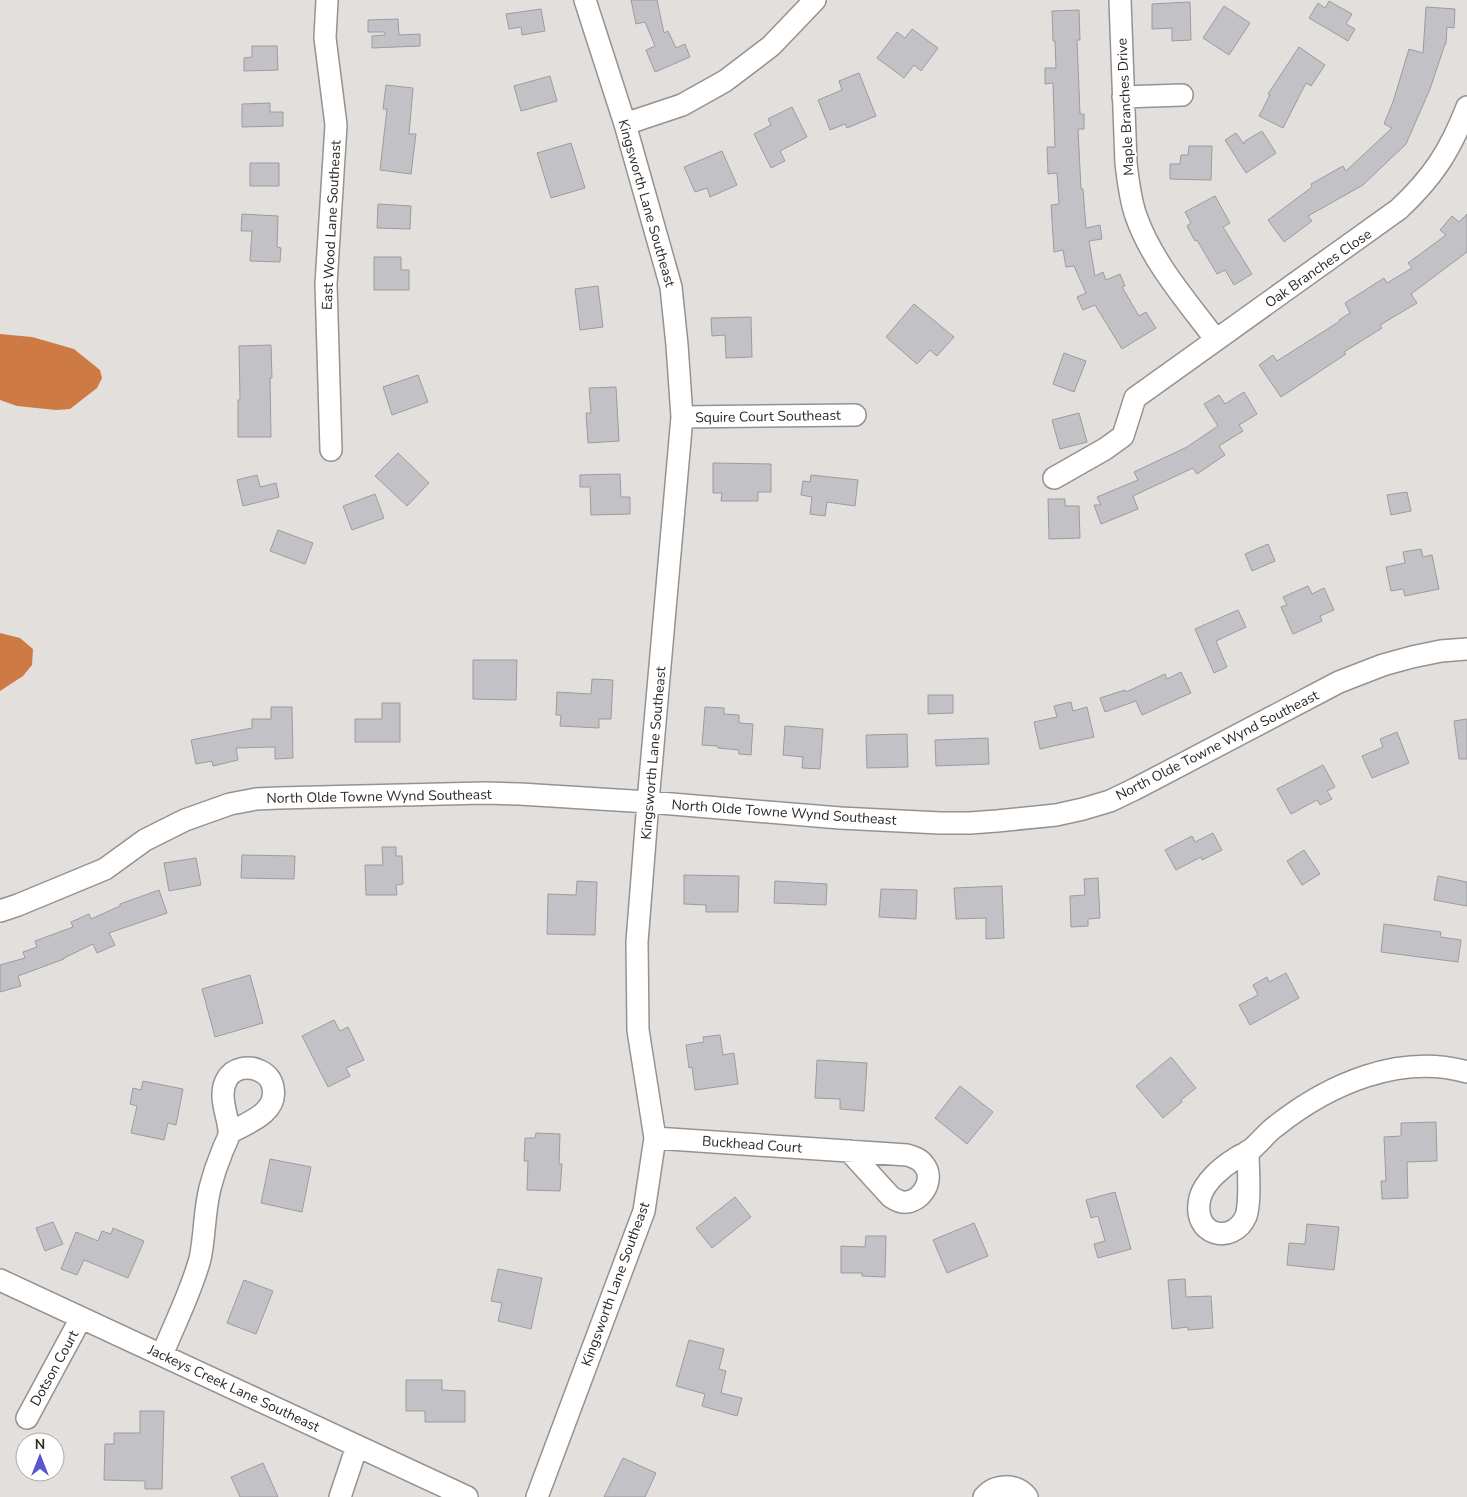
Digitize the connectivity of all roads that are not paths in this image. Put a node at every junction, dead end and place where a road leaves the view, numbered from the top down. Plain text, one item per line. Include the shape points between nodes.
1 (327, 0) edge
2 (586, 0) edge
3 (815, 0) edge
4 (1120, 0) edge
5 (1182, 95) dead end
6 (1123, 97) junction
7 (1467, 107) edge
8 (625, 124) junction
9 (1216, 340) junction
10 (855, 416) dead end
11 (682, 417) junction
12 (331, 450) dead end
13 (1054, 478) dead end
14 (1467, 649) edge
15 (648, 802) junction
16 (0, 911) edge
17 (1467, 1072) edge
18 (230, 1133) dead end
19 (655, 1138) junction
20 (849, 1151) dead end
21 (1248, 1152) dead end
22 (0, 1280) edge
23 (81, 1318) junction
24 (162, 1354) junction
25 (27, 1418) dead end
26 (357, 1446) junction
27 (340, 1497) edge
28 (467, 1497) edge
29 (537, 1497) edge
30 (984, 1497) edge
31 (1028, 1497) edge

1 - 12 street, East Wood Lane Southeast via 324,38 336,125 326,284
2 - 8 street, Kingsworth Lane Southeast
3 - 8 street via 771,46 725,81 682,105
4 - 6 street, Maple Branches Drive
5 - 6 street
6 - 9 street, Maple Branches Drive via 1126,163 1144,237 1156,259
7 - 9 street, Oak Branches Close via 1446,154 1410,199
8 - 11 street, Kingsworth Lane Southeast via 672,287
9 - 13 street, Oak Branches Close via 1135,398 1123,436
10 - 11 street, Squire Court Southeast
11 - 15 street, Kingsworth Lane Southeast
14 - 15 street, North Olde Towne Wynd Southeast via 1412,657 1338,682 1135,789 1083,809 1056,815 940,823
15 - 16 street, North Olde Towne Wynd Southeast via 484,794 278,798 230,804 185,820 145,840 105,869
15 - 19 street, Kingsworth Lane Southeast via 637,942 638,1030
17 - 21 street via 1419,1065 1364,1077 1298,1110
18 - 24 street via 208,1196 200,1259
19 - 20 street, Buckhead Court
19 - 29 street, Kingsworth Lane Southeast via 644,1211
22 - 23 street, Jackeys Creek Lane Southeast
23 - 24 street, Jackeys Creek Lane Southeast
23 - 25 street, Dotson Court
24 - 26 street, Jackeys Creek Lane Southeast
26 - 27 street
26 - 28 street, Jackeys Creek Lane Southeast
30 - 31 street via 994,1489 1009,1487 1021,1490

